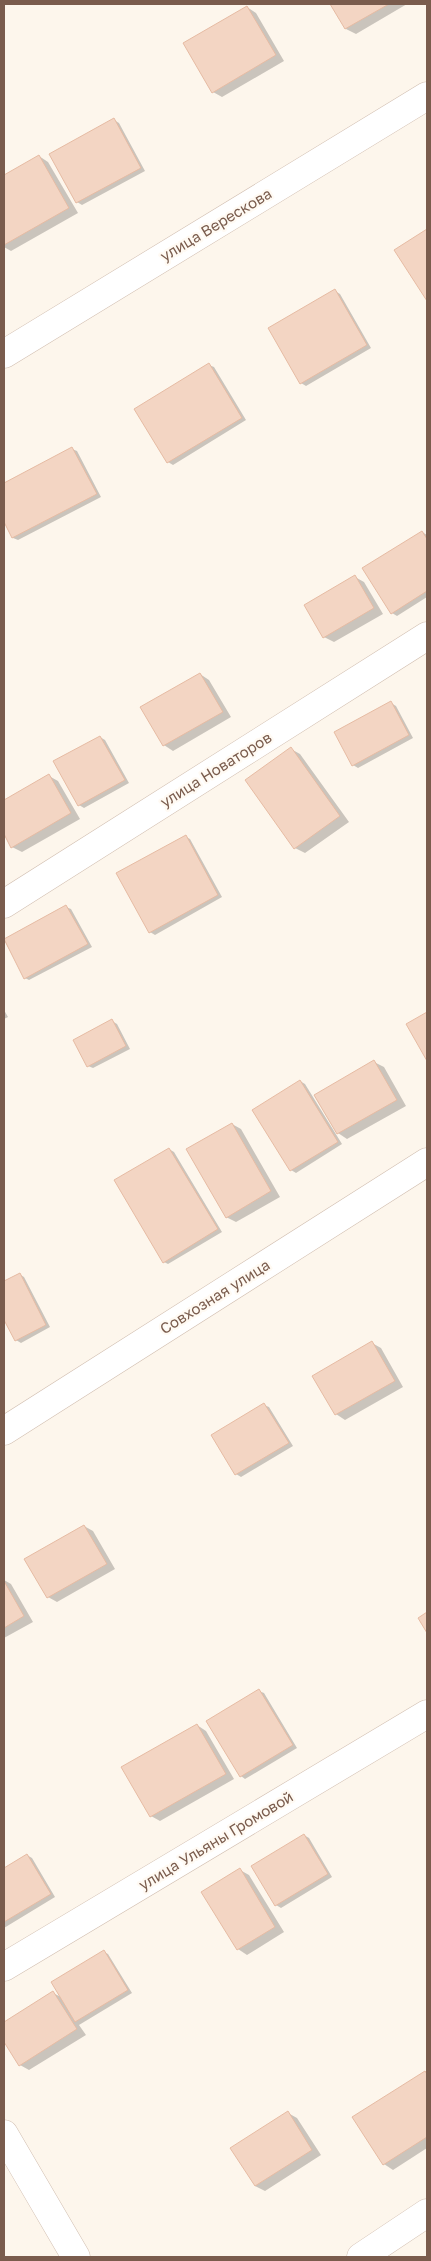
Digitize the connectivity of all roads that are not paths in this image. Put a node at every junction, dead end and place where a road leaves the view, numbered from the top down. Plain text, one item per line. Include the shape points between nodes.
1 (427, 96) edge
2 (4, 354) edge
3 (427, 636) edge
4 (4, 904) edge
5 (427, 1162) edge
6 (6, 1424) edge
7 (427, 1714) edge
8 (4, 1967) edge
9 (4, 2134) edge
10 (427, 2213) edge
11 (76, 2257) edge
12 (361, 2257) edge

1 - 2 street, улица Верескова
3 - 4 street, улица Новаторов
5 - 6 street, Совхозная улица
7 - 8 street, улица Ульяны Громовой
9 - 11 street
10 - 12 street

